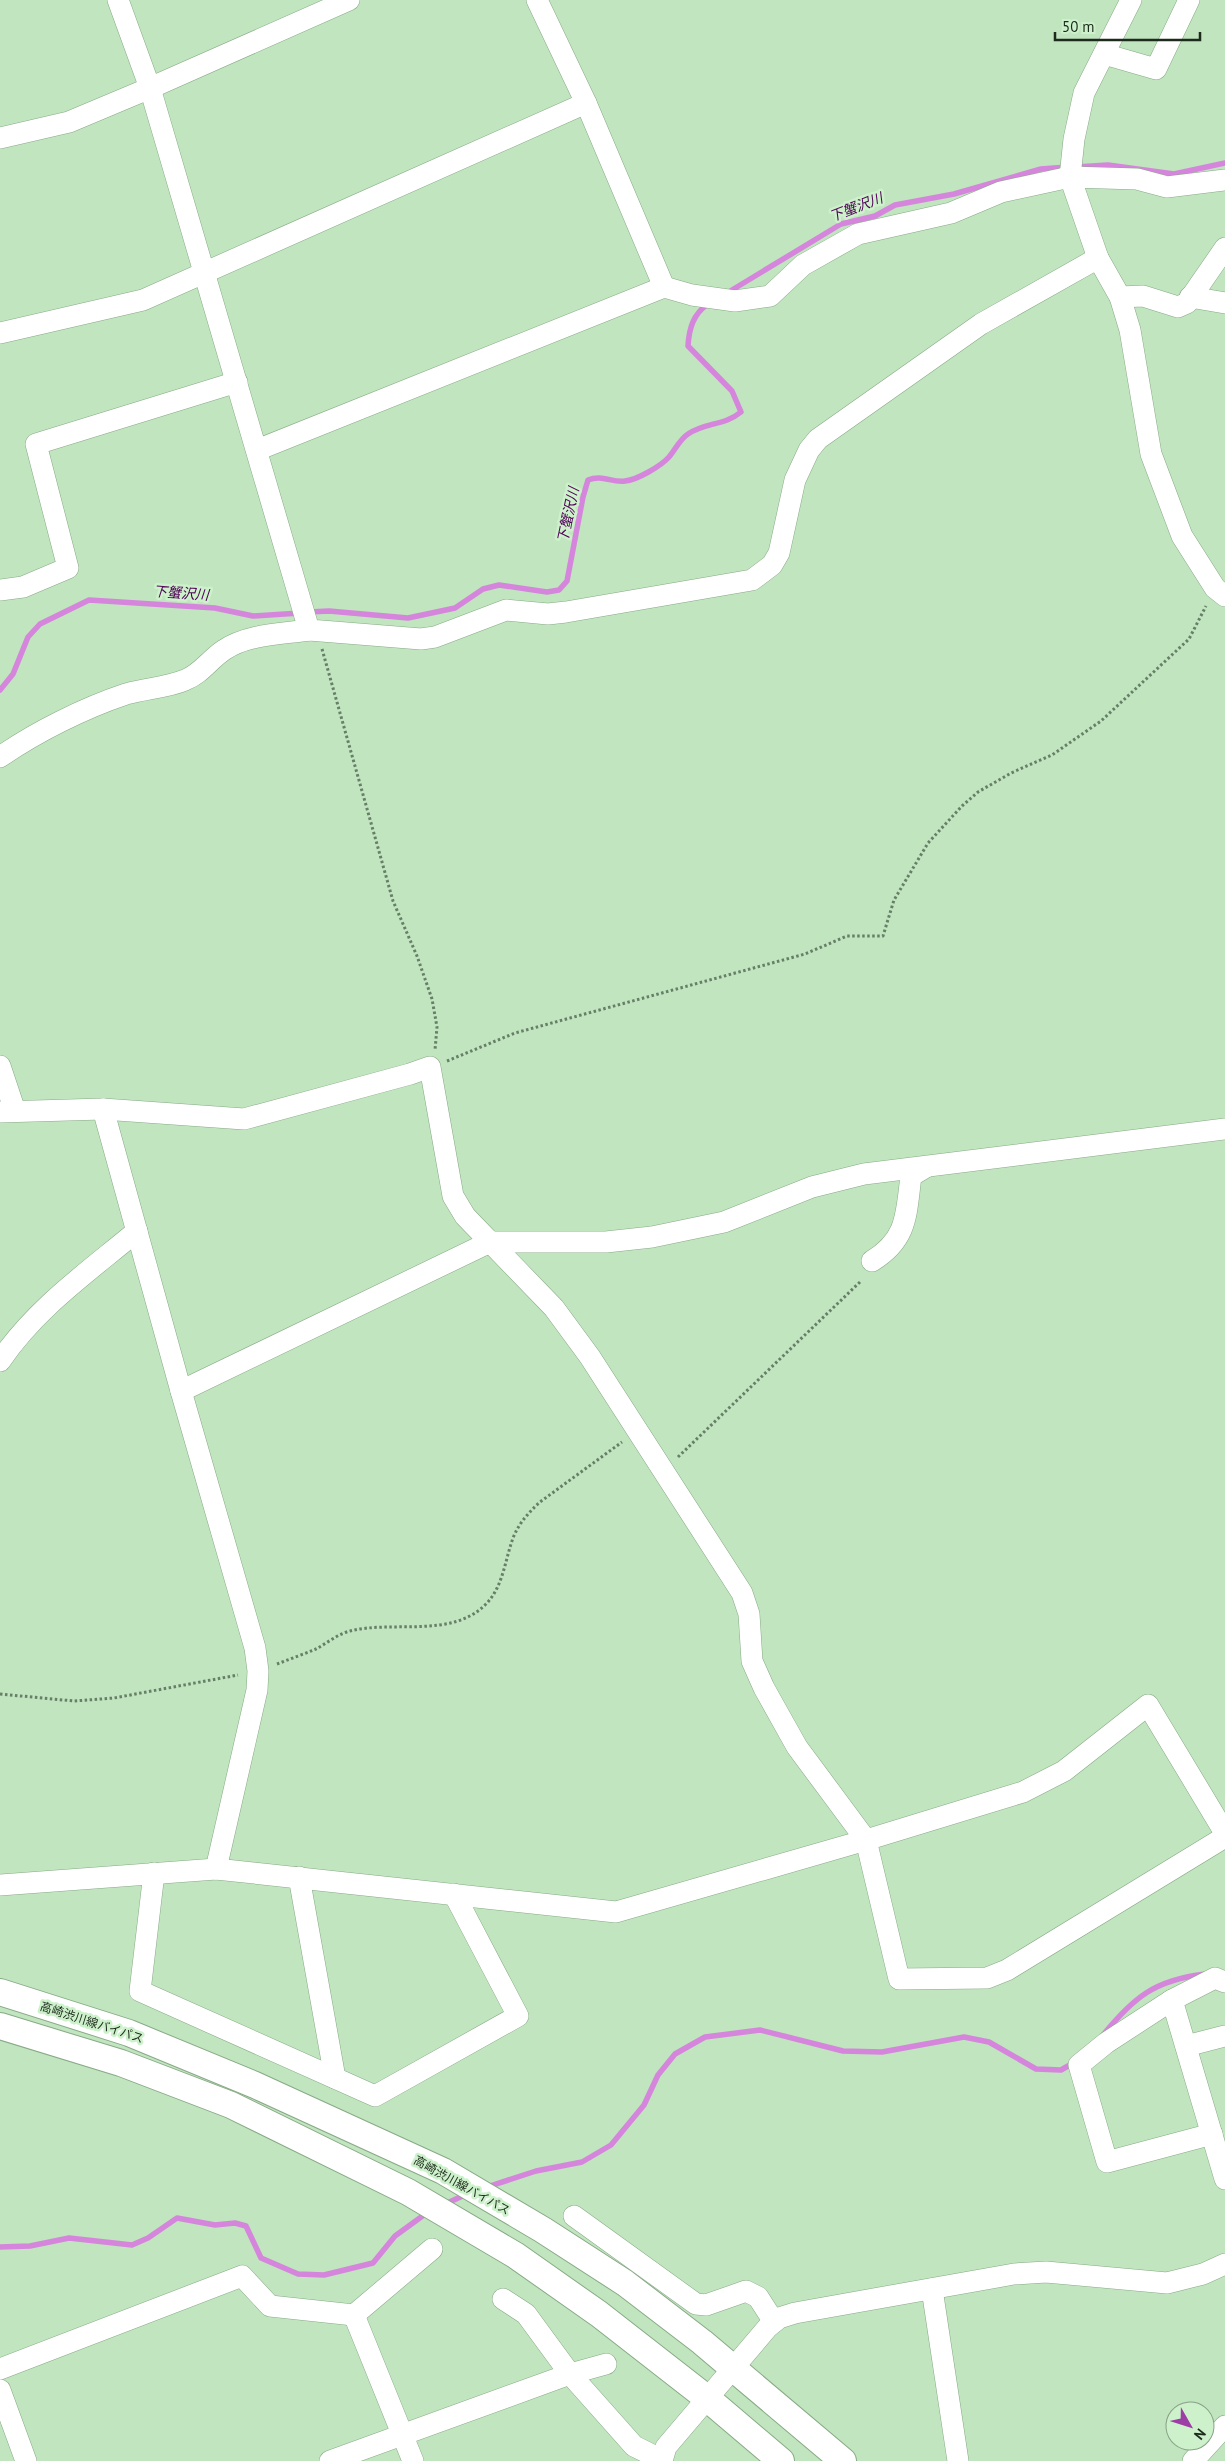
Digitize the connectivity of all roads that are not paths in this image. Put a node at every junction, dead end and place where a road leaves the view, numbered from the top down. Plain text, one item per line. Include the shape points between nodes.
1 (118, 0) edge
2 (349, 0) edge
3 (537, 0) edge
4 (1131, 0) edge
5 (1189, 0) edge
6 (325, 5) edge
7 (1104, 54) junction
8 (150, 88) junction
9 (586, 103) junction
10 (0, 138) edge
11 (1070, 177) junction
12 (1225, 180) edge
13 (1225, 248) edge
14 (1098, 258) junction
15 (204, 274) junction
16 (664, 287) junction
17 (1120, 297) junction
18 (1190, 297) junction
19 (1225, 303) edge
20 (0, 333) edge
21 (237, 382) junction
22 (257, 450) junction
23 (1222, 588) edge
24 (0, 590) edge
25 (312, 630) junction
26 (0, 757) edge
27 (0, 1066) edge
28 (103, 1109) junction
29 (8, 1112) edge
30 (1225, 1129) edge
31 (926, 1167) junction
32 (136, 1231) junction
33 (490, 1242) junction
34 (872, 1261) dead end
35 (0, 1361) edge
36 (181, 1391) junction
37 (1225, 1835) edge
38 (866, 1840) junction
39 (216, 1869) junction
40 (154, 1873) junction
41 (299, 1877) junction
42 (0, 1885) edge
43 (454, 1894) junction
44 (1225, 1982) edge
45 (0, 1992) edge
46 (1172, 2000) junction
47 (0, 2026) edge
48 (1225, 2036) edge
49 (1186, 2046) junction
50 (335, 2078) junction
51 (1212, 2134) junction
52 (1225, 2179) edge
53 (574, 2216) dead end
54 (432, 2249) dead end
55 (1225, 2264) edge
56 (932, 2289) junction
57 (503, 2299) dead end
58 (354, 2315) junction
59 (774, 2322) junction
60 (606, 2364) dead end
61 (0, 2369) edge
62 (734, 2369) junction
63 (570, 2374) junction
64 (0, 2390) edge
65 (708, 2399) junction
66 (1225, 2426) edge
67 (402, 2434) junction
68 (662, 2460) edge
69 (26, 2461) edge
70 (330, 2461) edge
71 (413, 2461) edge
72 (781, 2461) edge
73 (843, 2461) edge
74 (958, 2461) edge
75 (1193, 2461) edge

1 - 8 street
2 - 6 street
3 - 9 street
4 - 7 street
5 - 7 street via 1156,69
6 - 8 street
7 - 11 street via 1084,94
8 - 10 street via 69,122
8 - 15 street
9 - 15 street
9 - 16 street
11 - 12 street via 1137,179 1167,187
11 - 14 street
11 - 16 street via 1001,192 951,213 858,234 803,265 770,296 735,301
13 - 18 street
14 - 17 street
14 - 25 street via 981,324 818,439 795,480 779,553 772,565 752,580 566,612 548,614 506,610 435,637 421,639
15 - 20 street via 143,300
15 - 21 street
16 - 22 street
17 - 18 street via 1143,296 1178,307 1188,304
17 - 23 street via 1130,330 1151,454 1182,536
18 - 19 street
21 - 22 street
21 - 24 street via 36,444 68,568 23,587
22 - 25 street
25 - 26 street via 236,643 188,679 127,694 95,706 23,741
27 - 29 street
28 - 29 street
28 - 32 street
28 - 33 street via 244,1119 430,1067 453,1196 465,1216
30 - 31 street
31 - 33 street via 839,1179 724,1222 652,1238 606,1242
31 - 34 street via 911,1176 902,1231 891,1248
32 - 35 street via 42,1310 15,1338
32 - 36 street
33 - 36 street
33 - 38 street via 554,1308 590,1357 742,1593 750,1614 752,1661 769,1697 797,1747
36 - 39 street via 255,1648 258,1671 257,1690
37 - 38 street via 1148,1705 1064,1771 1023,1792
37 - 38 street via 1007,1970 987,1978 899,1979
38 - 43 street via 616,1912
39 - 40 street
39 - 41 street
40 - 42 street
40 - 50 street via 140,1991
41 - 43 street
41 - 50 street
43 - 50 street via 518,2016 376,2096
44 - 46 street via 1215,1978
45 - 62 main road, 高崎渋川線バイパス via 130,2033 255,2085 443,2171 625,2283
46 - 49 street
46 - 51 street via 1106,2043 1080,2065 1106,2162
47 - 65 main road via 121,2063 231,2105 408,2192 515,2255 599,2314
48 - 49 street
49 - 51 street
51 - 52 street
53 - 59 street via 696,2304 706,2305 746,2291 758,2297
54 - 58 street
55 - 56 street via 1203,2274 1167,2283 1046,2272 1014,2274
56 - 59 street via 795,2313
56 - 74 street
57 - 63 street via 526,2314
58 - 61 street via 270,2306 242,2276
58 - 67 street
59 - 62 street
60 - 63 street
62 - 65 street
62 - 73 main road, 高崎渋川線バイパス
63 - 67 street
63 - 68 street via 634,2446
64 - 69 street
65 - 68 street via 666,2447
65 - 72 main road
66 - 75 street
67 - 70 street
67 - 71 street

